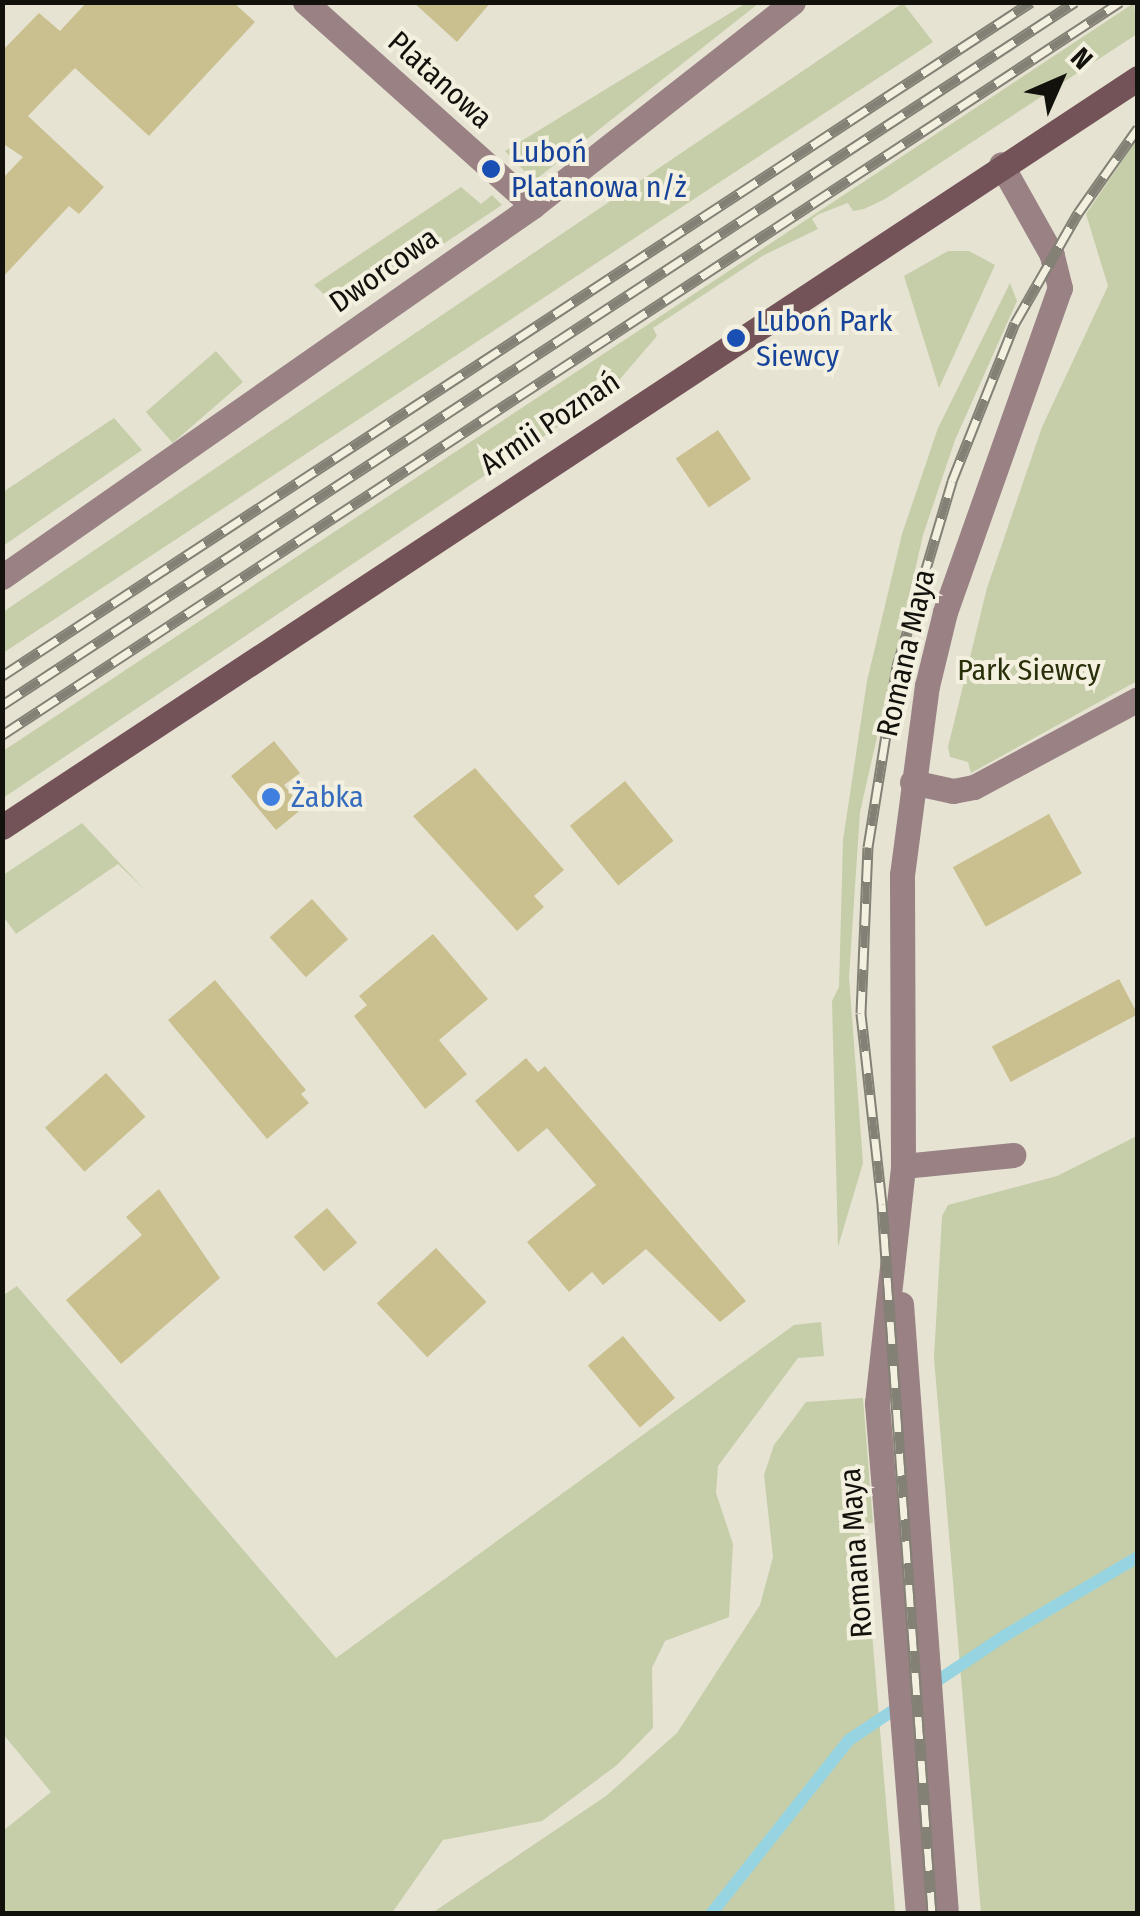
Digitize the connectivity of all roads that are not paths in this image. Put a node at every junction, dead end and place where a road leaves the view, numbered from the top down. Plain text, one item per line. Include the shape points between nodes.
1 (305, 2) edge
2 (793, 2) edge
3 (1138, 78) edge
4 (1001, 164) junction
5 (533, 206) junction
6 (2, 576) edge
7 (1138, 699) edge
8 (912, 782) junction
9 (2, 827) edge
10 (1013, 1155) dead end
11 (902, 1178) junction
12 (917, 1912) edge
13 (946, 1914) edge

1 - 5 street, Platanowa
2 - 5 street, Dworcowa
3 - 4 main road, Armii Poznań
4 - 8 street, Romana Maya via 1052,255 1058,307 958,568
4 - 9 main road, Armii Poznań
5 - 6 street, Dworcowa
7 - 8 street via 974,787 952,791
8 - 11 street, Romana Maya via 899,957
10 - 11 street
11 - 12 street, Romana Maya via 877,1402
11 - 13 street, Romana Maya via 904,1382

